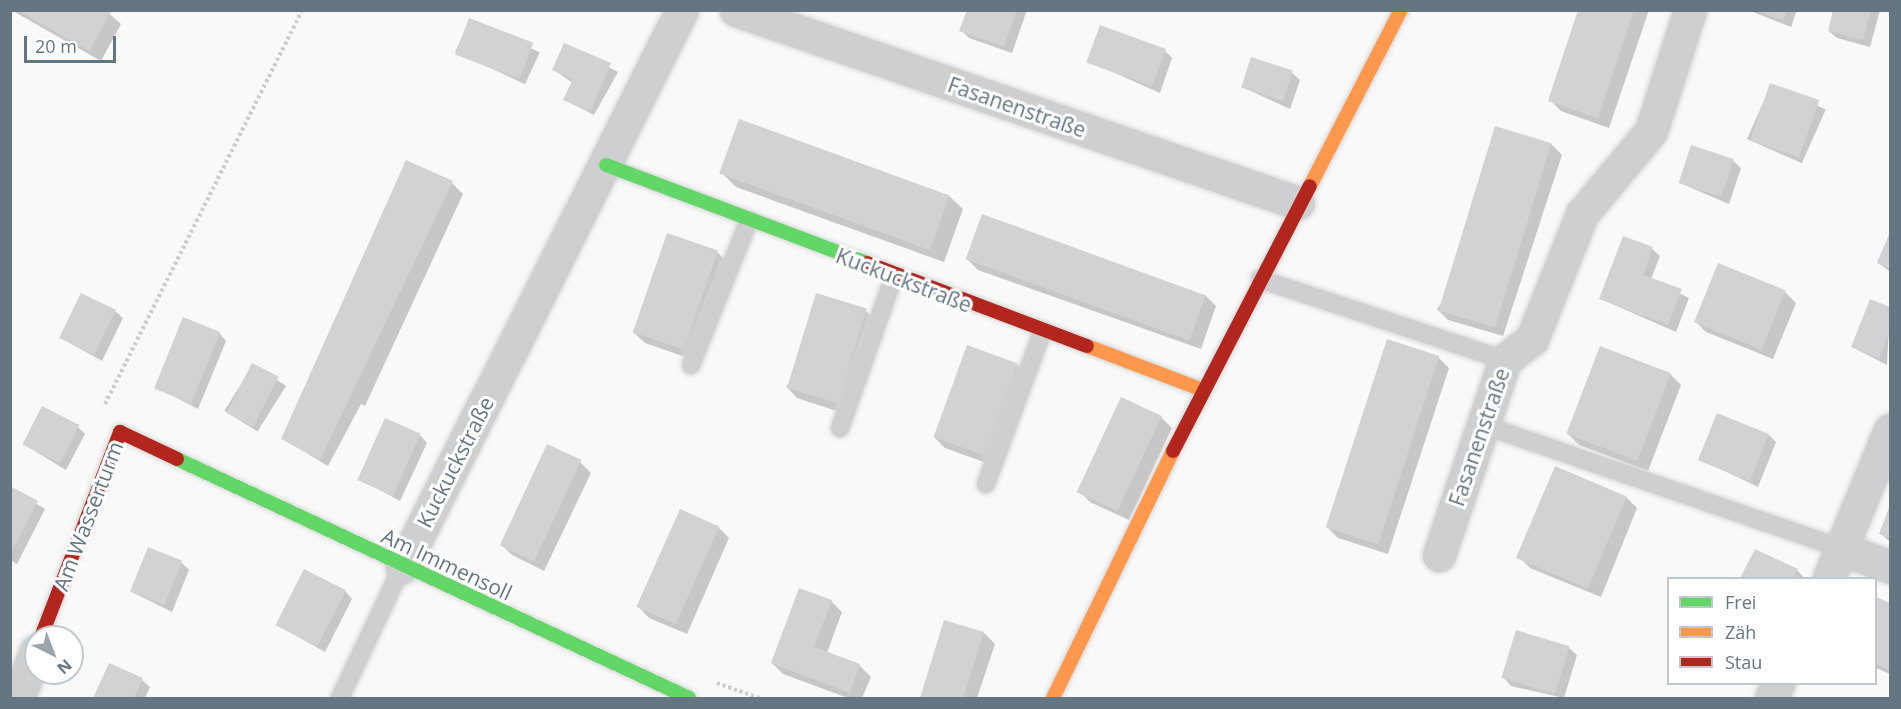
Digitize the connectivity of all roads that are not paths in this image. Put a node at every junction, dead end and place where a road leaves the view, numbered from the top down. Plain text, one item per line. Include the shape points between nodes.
1 (682, 10) edge
2 (736, 10) edge
3 (1401, 10) edge
4 (1690, 10) edge
5 (606, 165) junction
6 (1298, 203) junction
7 (749, 220) junction
8 (894, 276) junction
9 (1260, 279) junction
10 (1042, 333) junction
11 (1505, 360) junction
12 (691, 365) dead end
13 (1203, 390) junction
14 (1483, 425) junction
15 (840, 429) dead end
16 (1890, 430) edge
17 (189, 463) joint
18 (986, 484) dead end
19 (1843, 549) junction
20 (1438, 555) dead end
21 (402, 567) junction
22 (1890, 567) edge
23 (1830, 577) edge
24 (46, 625) edge
25 (24, 683) edge
26 (1778, 685) edge
27 (668, 695) edge
28 (18, 699) edge
29 (340, 699) edge
30 (1053, 699) edge
31 (1771, 699) edge

1 - 5 street, Kuckuckstraße
2 - 6 street, Fasanenstraße
3 - 6 street
4 - 11 street, Fasanenstraße via 1651,131 1582,214 1532,339
5 - 7 street, Kuckuckstraße
5 - 21 street, Kuckuckstraße
6 - 9 street
7 - 8 street, Kuckuckstraße
7 - 12 lane
8 - 10 street, Kuckuckstraße
8 - 15 lane
9 - 11 lane
9 - 13 street
10 - 13 street, Kuckuckstraße
10 - 18 lane
11 - 14 street, Fasanenstraße
13 - 30 street
14 - 19 lane
14 - 20 street, Fasanenstraße
16 - 19 street
17 - 21 street, Am Immensoll
17 - 24 street, Am Wasserturm via 120,432
19 - 22 street
19 - 23 street
21 - 27 street, Am Immensoll
21 - 29 lane
25 - 28 street
26 - 31 street

